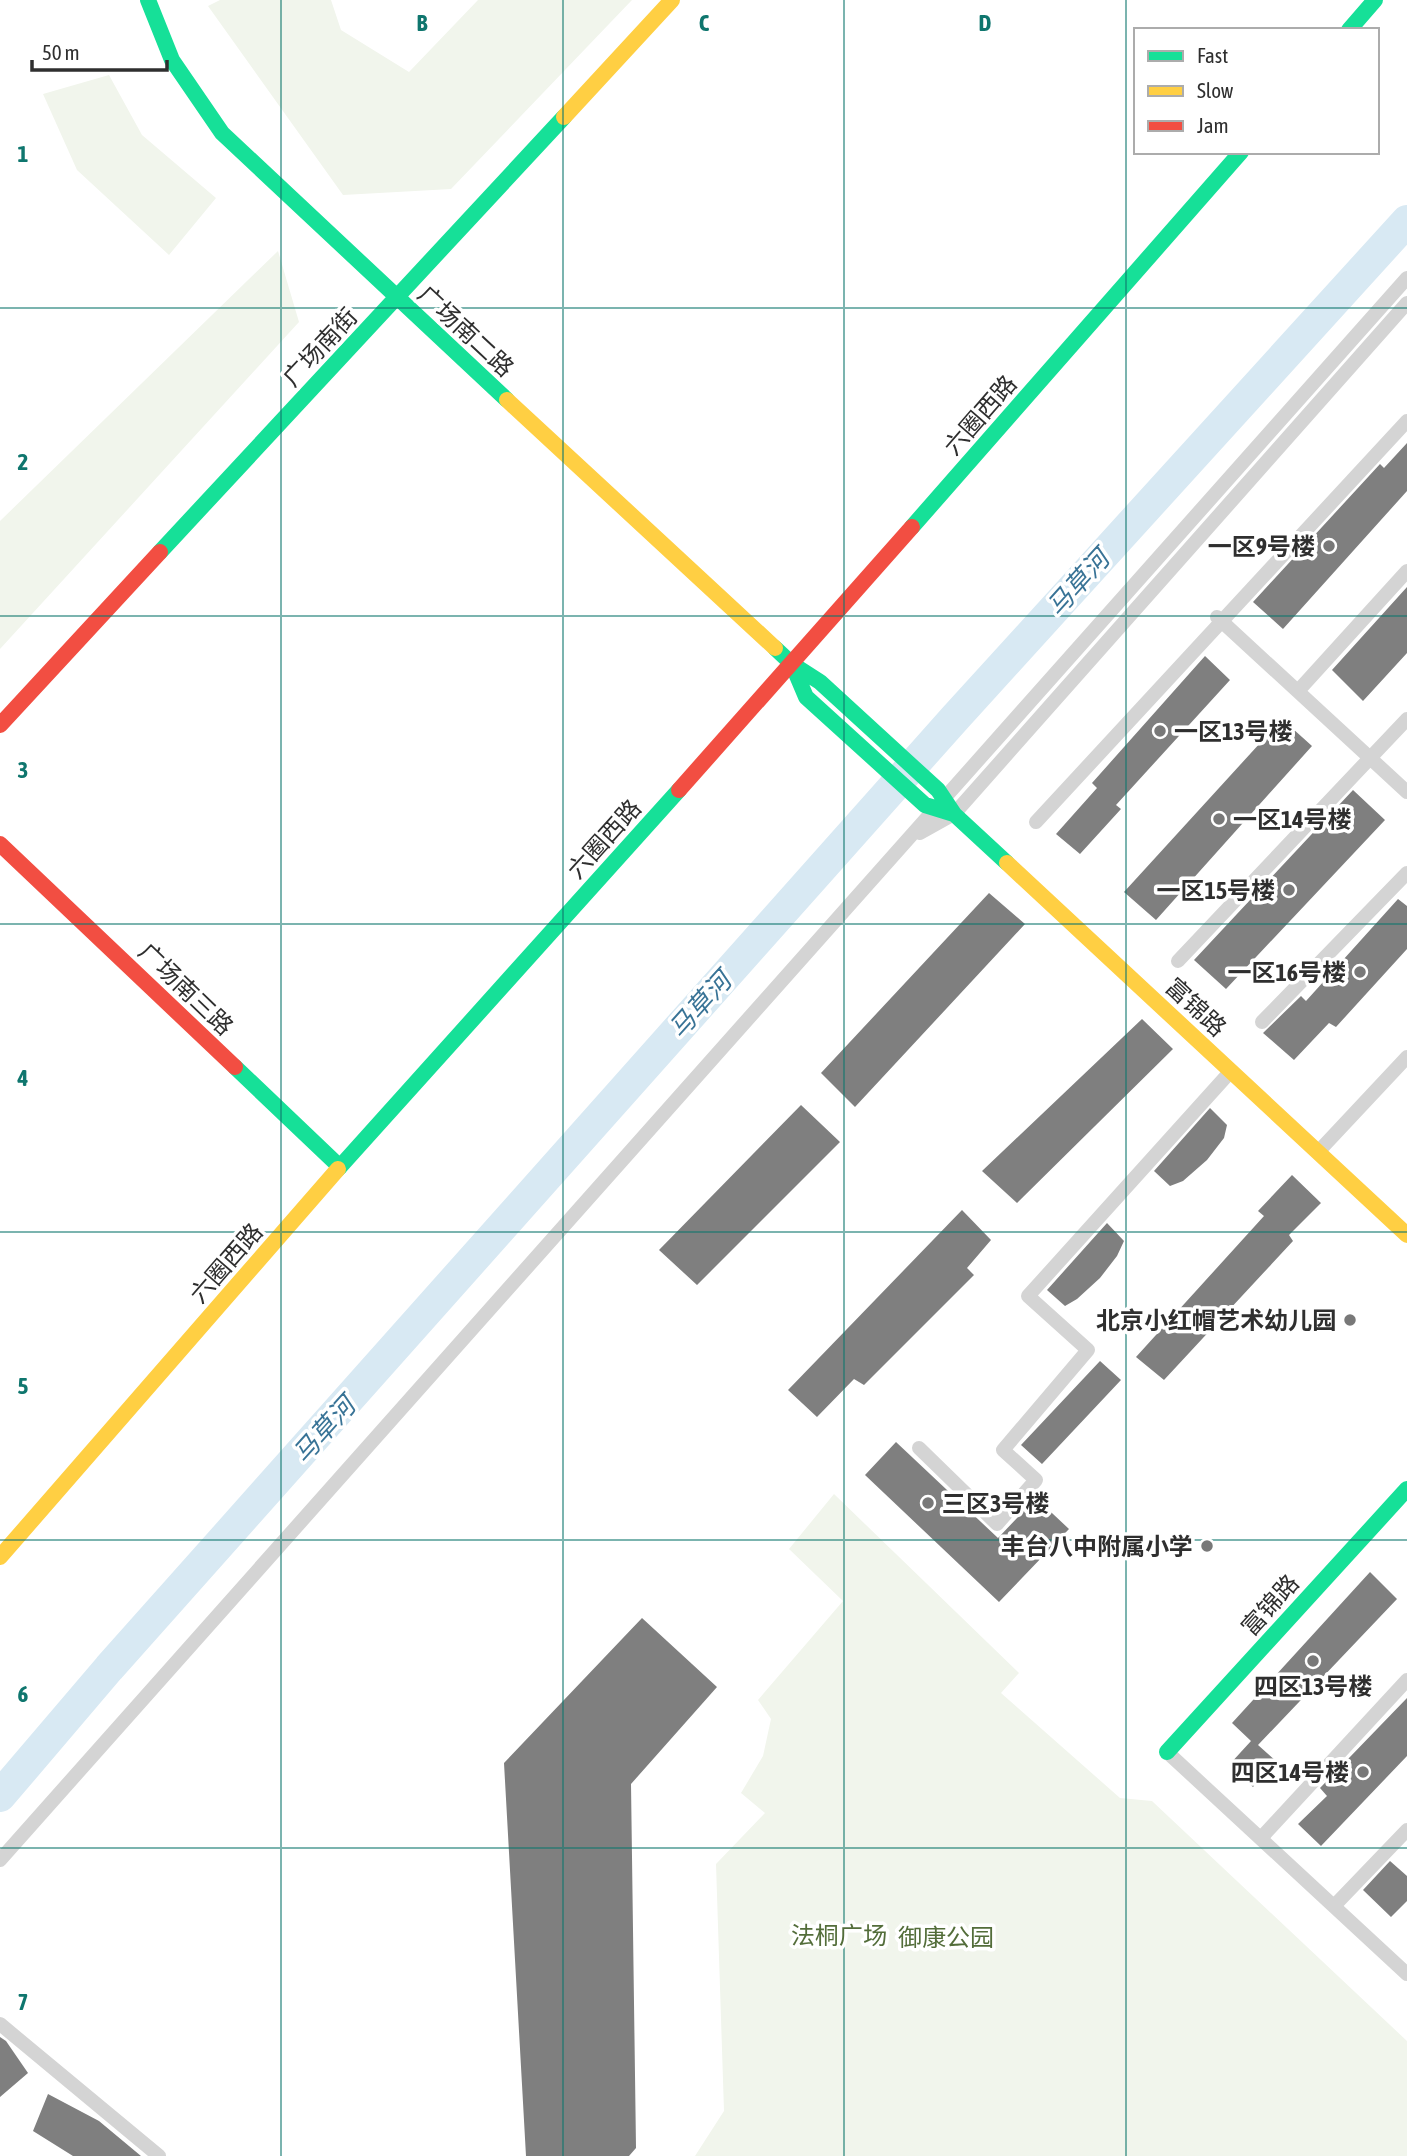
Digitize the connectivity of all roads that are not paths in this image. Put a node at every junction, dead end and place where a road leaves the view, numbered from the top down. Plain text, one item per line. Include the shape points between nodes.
1 (148, 0) edge
2 (672, 0) edge
3 (1371, 2) edge
4 (1351, 28) edge
5 (1239, 154) edge
6 (1407, 278) edge
7 (397, 297) junction
8 (1407, 303) edge
9 (1407, 421) edge
10 (1407, 572) edge
11 (1220, 619) junction
12 (792, 664) junction
13 (1298, 691) junction
14 (1407, 719) edge
15 (0, 725) edge
16 (1371, 759) junction
17 (1407, 792) edge
18 (936, 801) junction
19 (954, 814) junction
20 (1036, 822) dead end
21 (909, 839) junction
22 (0, 844) edge
23 (1407, 873) edge
24 (1178, 961) dead end
25 (1262, 1022) dead end
26 (1407, 1057) edge
27 (1231, 1071) junction
28 (1318, 1152) junction
29 (340, 1167) junction
30 (1407, 1235) edge
31 (919, 1448) dead end
32 (1407, 1489) edge
33 (0, 1557) edge
34 (1407, 1680) edge
35 (1167, 1752) joint
36 (1407, 1830) edge
37 (1261, 1838) junction
38 (0, 1860) edge
39 (1334, 1906) junction
40 (1407, 1953) edge
41 (1402, 1969) edge
42 (0, 2024) edge
43 (159, 2156) edge

1 - 7 street, 广场南二路 via 172,60 222,133
2 - 7 street, 广场南街
3 - 4 street
5 - 12 street, 六圈西路
6 - 18 street
7 - 12 street, 广场南二路
7 - 15 street, 广场南街
8 - 19 street
9 - 11 street
10 - 13 street
11 - 13 street
11 - 20 street
12 - 18 street, 富锦路 via 820,682 895,751
12 - 18 street, 富锦路 via 806,697 882,766
12 - 29 street, 六圈西路
13 - 16 street
14 - 16 street
16 - 17 street
16 - 24 street
18 - 19 street, 富锦路
18 - 21 street
19 - 21 street
19 - 27 street, 富锦路
21 - 38 street
22 - 29 street, 广场南三路
23 - 25 street
26 - 28 street
27 - 28 street, 富锦路
27 - 31 street via 1028,1296 1088,1350 1003,1450 1036,1480 997,1524
28 - 30 street, 富锦路
29 - 33 street, 六圈西路
32 - 35 street, 富锦路
34 - 37 street
35 - 37 street
36 - 39 street
37 - 39 street
39 - 41 street
40 - 41 street
42 - 43 street

